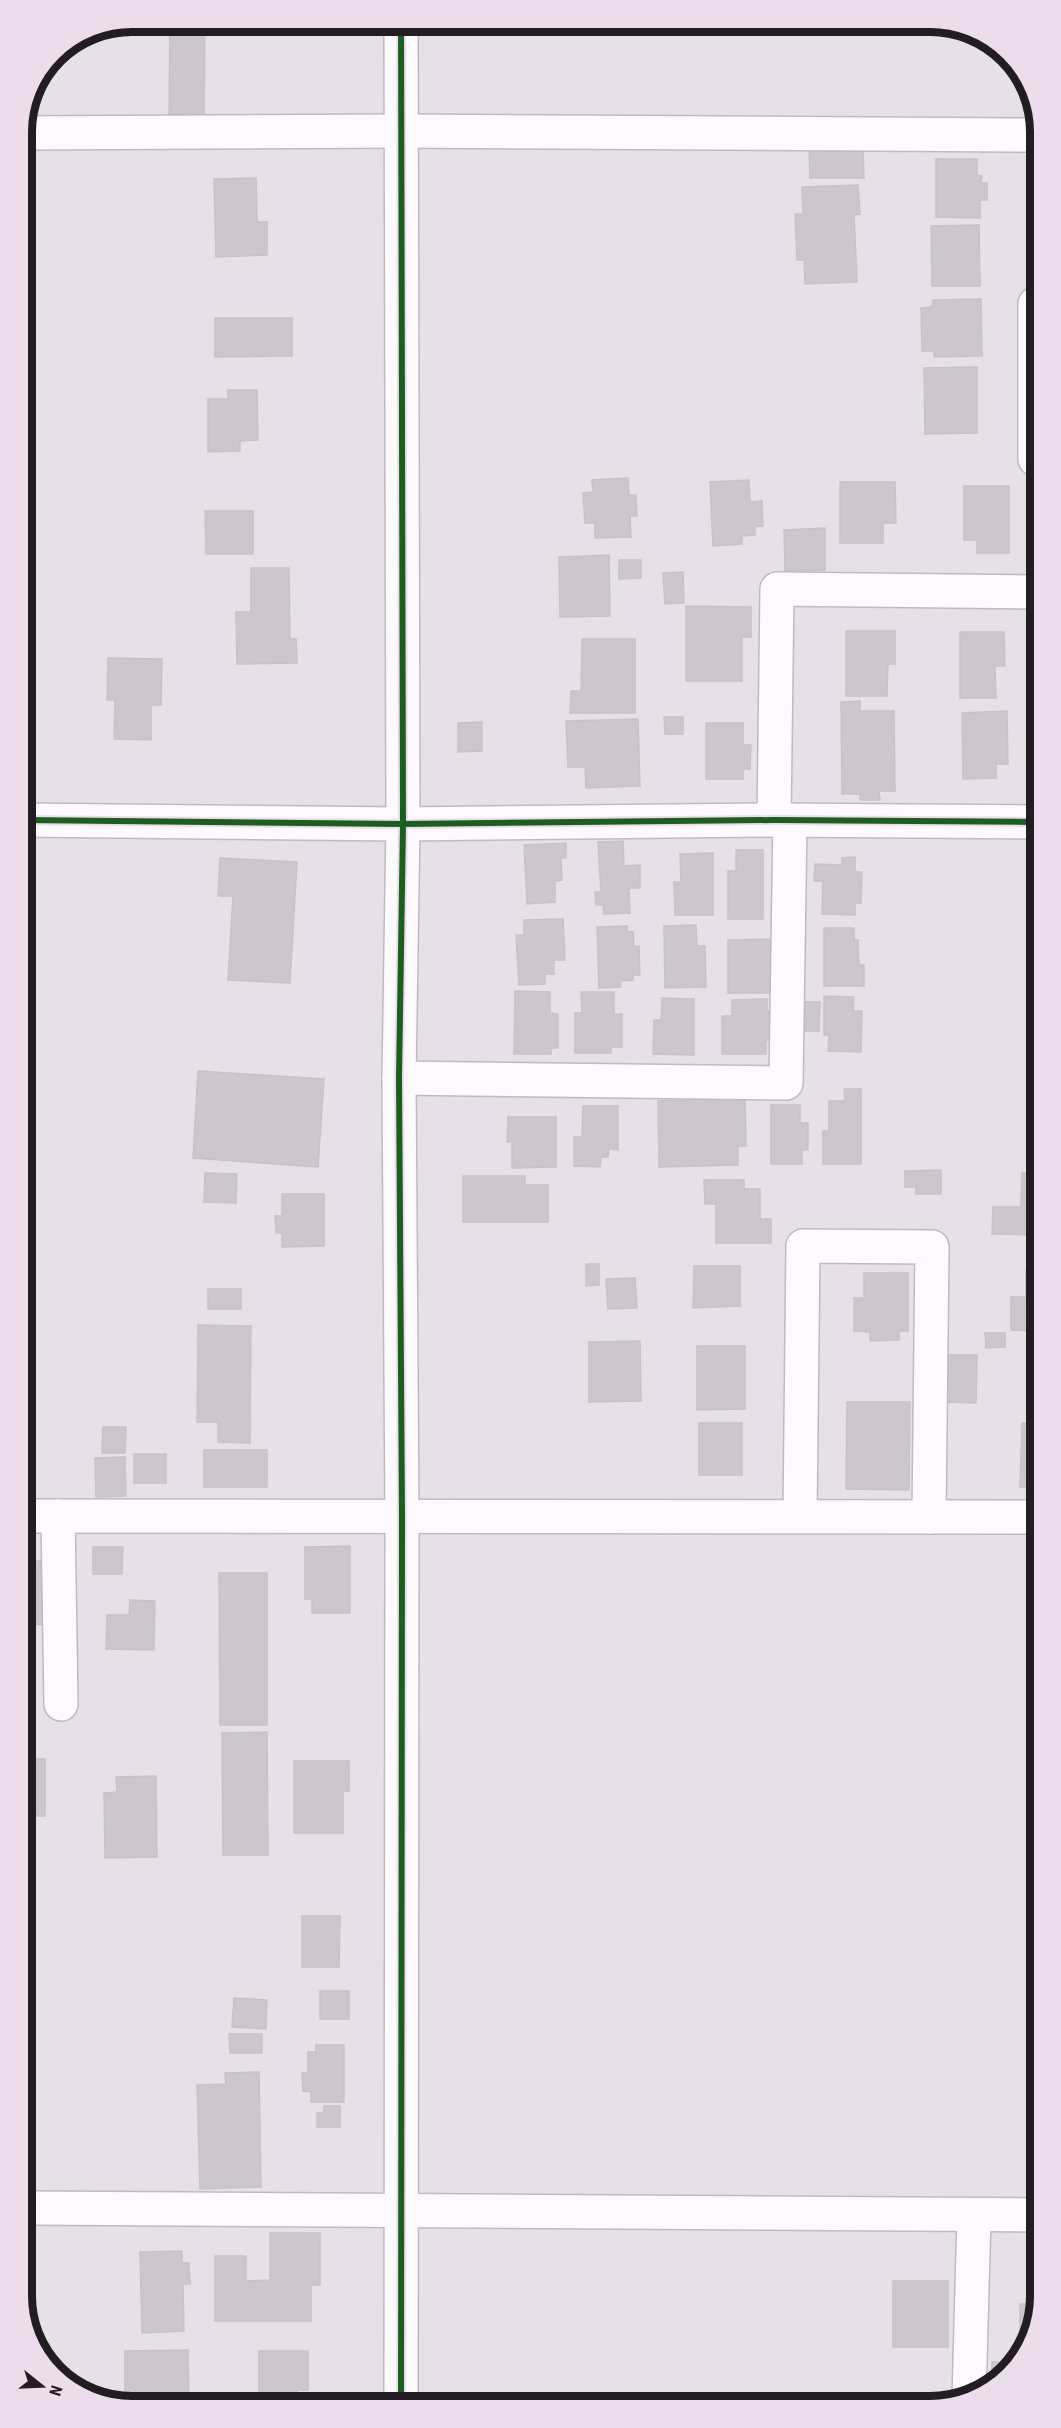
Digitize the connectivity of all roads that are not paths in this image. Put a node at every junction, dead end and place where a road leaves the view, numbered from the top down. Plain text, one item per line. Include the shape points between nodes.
1 (401, 32) edge
2 (401, 131) junction
3 (32, 133) edge
4 (1030, 135) edge
5 (1030, 592) edge
6 (32, 820) edge
7 (782, 820) junction
8 (1030, 822) edge
9 (403, 824) junction
10 (399, 1078) junction
11 (32, 1516) edge
12 (58, 1516) junction
13 (800, 1516) junction
14 (402, 1517) junction
15 (929, 1517) junction
16 (1030, 1517) edge
17 (61, 1704) dead end
18 (32, 2208) edge
19 (401, 2209) junction
20 (974, 2215) junction
21 (1030, 2215) edge
22 (969, 2388) edge
23 (401, 2396) edge

1 - 2 street
2 - 3 street
2 - 4 street
2 - 9 street
5 - 7 street via 777,589
6 - 9 street
7 - 8 street
7 - 9 street
7 - 10 street via 786,1083
9 - 10 street
10 - 14 street
11 - 12 street
12 - 14 street
12 - 17 street
13 - 14 street
13 - 15 street
13 - 15 street via 803,1246 827,1246 932,1247
14 - 19 street
15 - 16 street
18 - 19 street
19 - 20 street
19 - 23 street
20 - 21 street
20 - 22 street

